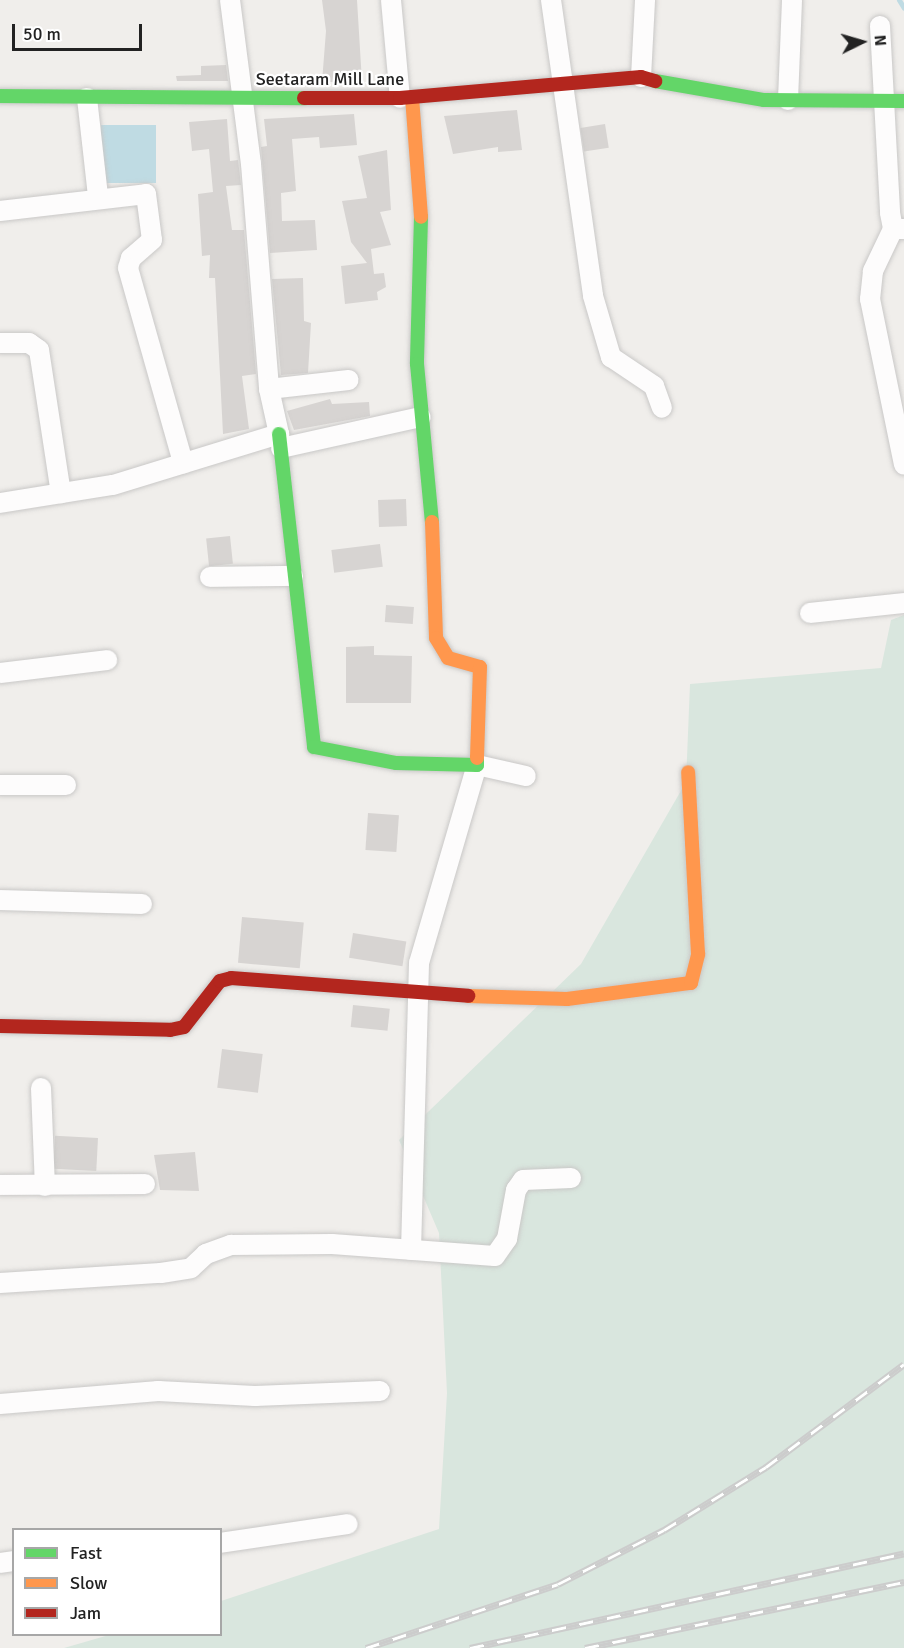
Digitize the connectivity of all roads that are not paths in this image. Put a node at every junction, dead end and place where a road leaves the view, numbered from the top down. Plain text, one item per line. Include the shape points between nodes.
1 (230, 0) edge
2 (391, 0) edge
3 (551, 0) edge
4 (645, 0) edge
5 (792, 0) edge
6 (880, 26) dead end
7 (650, 80) junction
8 (562, 84) junction
9 (0, 96) edge
10 (87, 98) junction
11 (244, 98) junction
12 (406, 98) junction
13 (788, 100) junction
14 (880, 101) junction
15 (904, 101) edge
16 (98, 196) junction
17 (0, 211) edge
18 (899, 229) edge
19 (0, 343) edge
20 (348, 380) dead end
21 (269, 389) junction
22 (662, 408) dead end
23 (421, 417) junction
24 (280, 441) junction
25 (183, 463) junction
26 (904, 465) edge
27 (61, 493) junction
28 (0, 503) edge
29 (293, 576) junction
30 (210, 578) dead end
31 (904, 603) edge
32 (810, 613) dead end
33 (107, 660) dead end
34 (0, 673) edge
35 (477, 765) junction
36 (688, 772) dead end
37 (526, 776) dead end
38 (0, 785) edge
39 (66, 785) dead end
40 (0, 900) edge
41 (142, 904) dead end
42 (415, 995) junction
43 (0, 1026) edge
44 (41, 1088) dead end
45 (571, 1178) dead end
46 (145, 1184) dead end
47 (0, 1185) edge
48 (45, 1186) junction
49 (411, 1250) junction
50 (0, 1283) edge
51 (380, 1391) dead end
52 (0, 1404) edge
53 (348, 1524) dead end
54 (222, 1543) edge

1 - 11 street
2 - 12 street
3 - 8 street
4 - 7 street
5 - 13 street
6 - 14 street
7 - 8 street, Seetaram Mill Lane
7 - 13 street via 682,90
8 - 12 street, Seetaram Mill Lane
8 - 22 street via 585,257 611,357 654,386
9 - 10 street, Seetaram Mill Lane
10 - 11 street, Seetaram Mill Lane
10 - 16 street
11 - 12 street, Seetaram Mill Lane
11 - 21 street
12 - 23 street via 422,225 417,364
13 - 14 street
14 - 15 street
14 - 18 street
16 - 17 street
16 - 25 street via 140,192 150,202 152,240 131,258 128,268
18 - 26 street via 873,271 870,299
19 - 27 street via 29,343 39,350
20 - 21 street
21 - 24 street
23 - 24 street
23 - 35 street via 436,638 448,658 480,667
24 - 25 street
24 - 29 street
25 - 27 street via 113,485
27 - 28 street
29 - 30 street
29 - 35 street via 314,747 396,763
31 - 32 street
33 - 34 street
35 - 37 street
35 - 42 street via 431,916
36 - 42 street via 698,954 691,983 567,999
38 - 39 street
40 - 41 street
42 - 43 street via 231,978 220,981 184,1027 170,1030
42 - 49 street
44 - 48 street
45 - 49 street via 523,1180 516,1190 507,1239 495,1256
46 - 48 street
47 - 48 street
49 - 50 street via 231,1245 206,1254 191,1268 161,1273
51 - 52 street via 255,1396 158,1391
53 - 54 street

